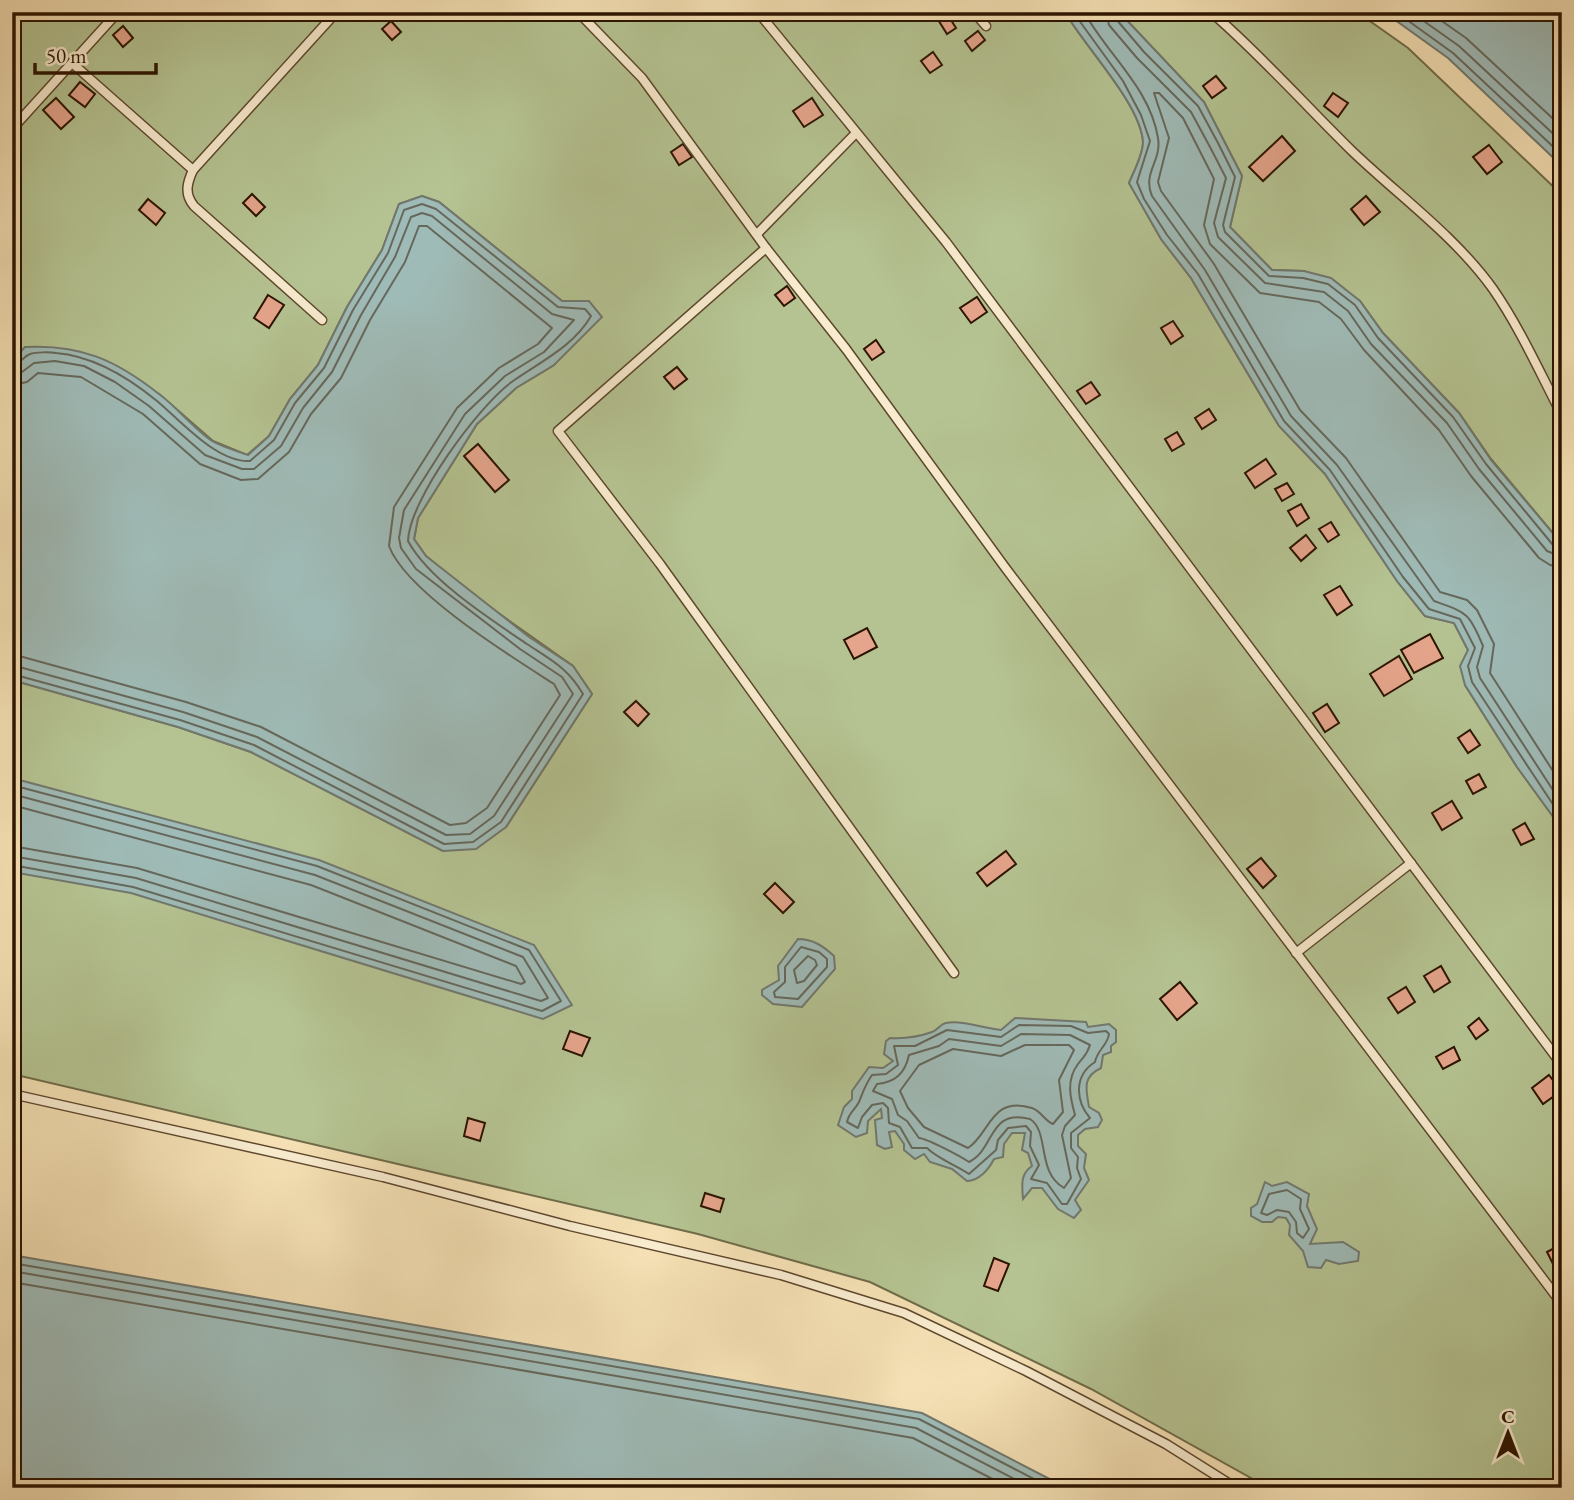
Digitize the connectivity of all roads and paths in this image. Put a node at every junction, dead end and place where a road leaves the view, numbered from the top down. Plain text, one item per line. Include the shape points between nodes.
1 (118, 12) edge
2 (578, 12) edge
3 (758, 12) edge
4 (974, 12) edge
5 (1212, 12) edge
6 (331, 18) dead end
7 (986, 26) dead end
8 (72, 63) junction
9 (12, 129) edge
10 (856, 133) junction
11 (194, 170) junction
12 (757, 234) junction
13 (766, 248) junction
14 (322, 320) dead end
15 (1562, 415) edge
16 (1411, 863) junction
17 (1296, 953) junction
18 (954, 973) dead end
19 (1562, 1065) edge
20 (12, 1094) edge
21 (1562, 1304) edge
22 (1236, 1488) edge

1 - 8 lane
2 - 12 lane via 642,78
3 - 10 lane
4 - 7 lane
5 - 15 lane via 1353,152 1462,251 1493,289
6 - 11 lane
8 - 9 lane
8 - 11 lane
10 - 12 lane
10 - 16 lane via 946,242
11 - 14 lane via 187,184 194,206
12 - 13 lane
13 - 17 lane
13 - 18 lane via 558,431 660,564
16 - 17 lane
16 - 19 lane
17 - 21 lane
20 - 22 lane via 383,1177 570,1227 781,1275 904,1313 1166,1444

